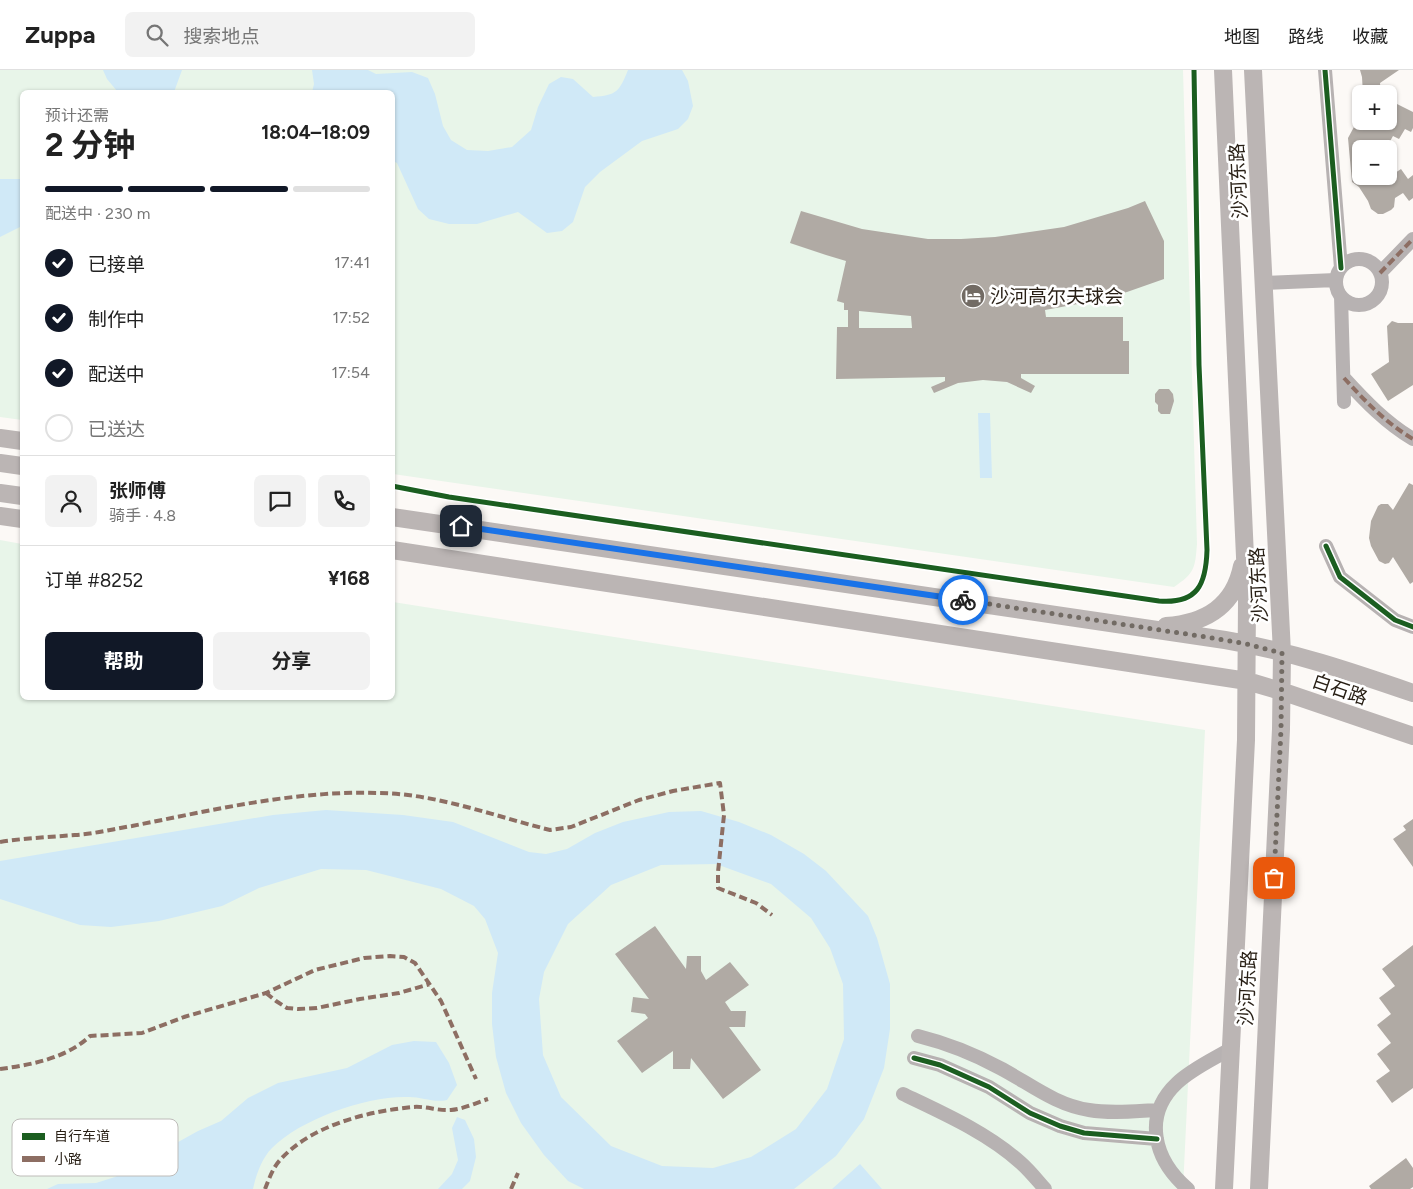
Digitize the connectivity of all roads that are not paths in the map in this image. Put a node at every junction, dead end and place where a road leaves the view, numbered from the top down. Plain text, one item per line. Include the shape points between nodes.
1 (1223, 70) edge
2 (1253, 70) edge
3 (1324, 70) edge
4 (1413, 239) edge
5 (1380, 273) junction
6 (1339, 274) junction
7 (1264, 283) junction
8 (1341, 296) junction
9 (1344, 378) junction
10 (1344, 402) dead end
11 (0, 438) edge
12 (1413, 439) edge
13 (20, 441) edge
14 (0, 463) edge
15 (20, 466) edge
16 (0, 493) edge
17 (20, 496) edge
18 (395, 506) edge
19 (0, 516) edge
20 (395, 517) edge
21 (20, 519) edge
22 (478, 529) junction
23 (1326, 546) dead end
24 (1245, 548) junction
25 (395, 550) edge
26 (395, 559) edge
27 (474, 562) junction
28 (1147, 627) junction
29 (1413, 627) edge
30 (1247, 644) junction
31 (1282, 653) junction
32 (1247, 682) junction
33 (1281, 691) junction
34 (1413, 693) edge
35 (1413, 736) edge
36 (918, 1036) dead end
37 (1232, 1048) junction
38 (914, 1058) dead end
39 (903, 1094) dead end
40 (1158, 1110) junction
41 (1156, 1138) junction
42 (1045, 1189) edge
43 (1188, 1189) edge
44 (1224, 1189) edge
45 (1259, 1189) edge

1 - 24 main road, 沙河东路
2 - 7 main road, 沙河东路
3 - 6 street
4 - 5 street
5 - 6 street via 1376,266 1354,259 1347,262
5 - 8 street via 1382,287 1368,303 1353,304
6 - 7 street
6 - 8 street via 1337,289
7 - 31 main road, 沙河东路
8 - 9 street
9 - 10 street
9 - 12 street via 1369,406
11 - 13 main road
14 - 15 main road
16 - 17 main road
18 - 22 main road
19 - 21 main road
20 - 22 main road, 白石路
22 - 28 main road, 白石路
23 - 29 street via 1340,577 1395,620
24 - 28 main road via 1235,587 1219,609 1204,618
24 - 30 main road, 沙河东路
25 - 27 main road, 白石路
26 - 27 main road
27 - 32 main road, 白石路
28 - 30 main road, 白石路
30 - 31 main road, 白石路
30 - 32 main road, 沙河东路
31 - 33 main road, 沙河东路
31 - 34 main road, 白石路 via 1339,667
32 - 33 main road, 白石路
32 - 37 main road, 沙河东路
33 - 35 main road, 白石路
33 - 45 main road, 沙河东路
36 - 40 street via 948,1044 1068,1104 1107,1112
37 - 40 street via 1182,1079
37 - 44 main road, 沙河东路
38 - 41 street via 940,1065 982,1084 1030,1113 1060,1126 1084,1133
39 - 42 street via 986,1138 1021,1163
40 - 41 street
41 - 43 street via 1161,1156

